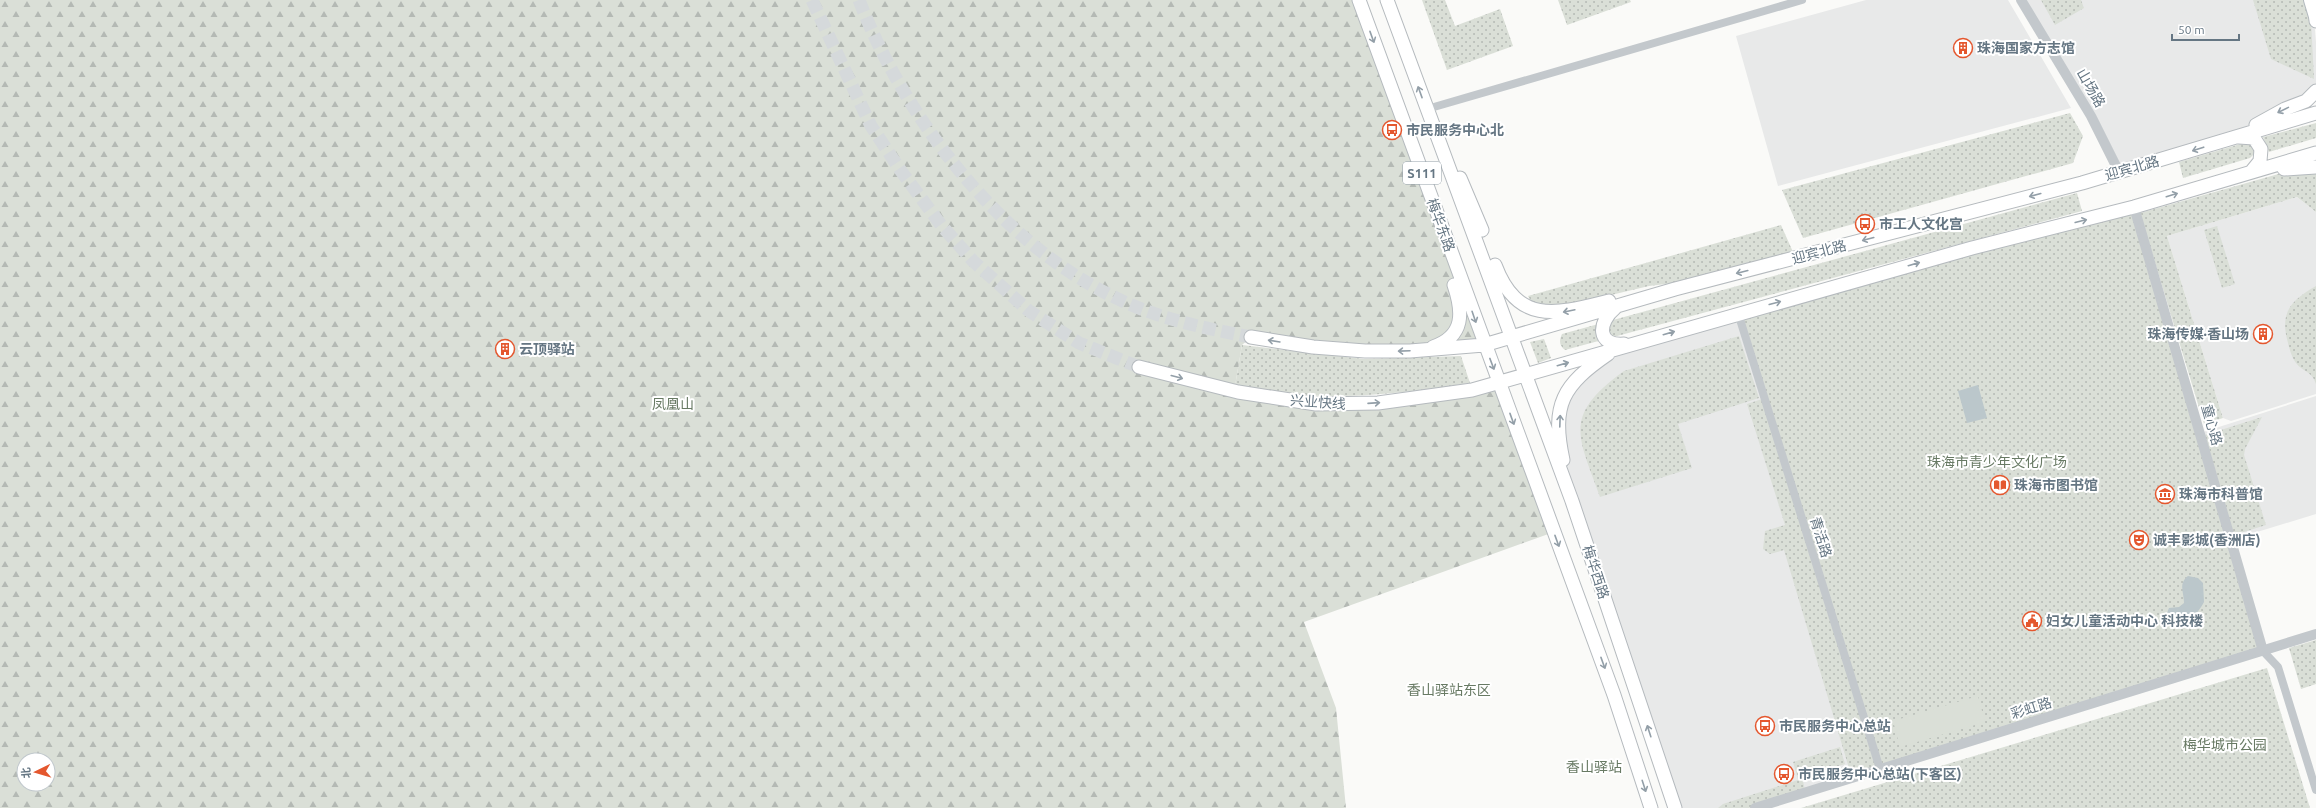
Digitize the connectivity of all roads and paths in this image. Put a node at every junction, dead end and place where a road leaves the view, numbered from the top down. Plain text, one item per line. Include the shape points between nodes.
1 (1359, 0) edge
2 (1387, 0) edge
3 (1802, 0) edge
4 (2021, 0) edge
5 (2310, 0) edge
6 (2316, 20) edge
7 (2316, 91) edge
8 (1427, 109) junction
9 (2316, 113) edge
10 (2235, 137) junction
11 (1440, 148) junction
12 (2316, 153) edge
13 (1419, 164) junction
14 (2316, 167) edge
15 (2119, 172) junction
16 (2251, 172) junction
17 (2134, 206) junction
18 (1675, 289) junction
19 (1615, 308) junction
20 (1738, 313) junction
21 (1251, 338) tunnel mouth
22 (1512, 338) junction
23 (1631, 344) junction
24 (1484, 345) junction
25 (1618, 348) junction
26 (1426, 350) junction
27 (1139, 367) tunnel mouth
28 (1526, 375) junction
29 (1499, 383) junction
30 (1572, 501) junction
31 (2316, 634) edge
32 (2263, 650) junction
33 (1880, 768) junction
34 (2316, 790) edge
35 (1651, 808) edge
36 (1675, 808) edge
37 (1755, 808) edge

1 -> 13 main road, 梅华东路 / S111
8 -> 2 main road, 梅华东路 / S111
3 - 8 street
4 - 15 street, 山场路 via 2065,70
5 - 6 main road
7 -> 10 main road via 2306,101 2285,108
8 - 11 main road, 梅华东路 / S111
9 - 10 main road, 迎宾北路
10 -> 15 main road, 迎宾北路
10 - 16 main road via 2254,138 2261,149 2260,161
18 -> 11 main road via 1648,292 1561,312 1542,312 1526,306 1504,286 1464,186
11 - 22 main road, 梅华东路 / S111
12 - 16 main road
13 -> 24 main road, 梅华东路 / S111
13 - 26 main road via 1426,205 1454,285 1460,312 1451,337 1440,345
14 - 16 main road
15 -> 18 main road, 迎宾北路
17 -> 16 main road
20 -> 17 main road
17 - 32 street, 童心路
18 - 19 main road, 迎宾北路
19 - 22 main road, 迎宾北路
19 - 23 main road via 1605,318 1604,336 1615,344
23 -> 20 main road
20 - 33 street, 青活路
26 -> 21 main road via 1345,350
22 - 24 main road, 迎宾北路
22 - 28 main road, 梅华西路
23 - 25 main road
24 - 26 main road
24 -> 29 main road, 梅华东路 / S111
28 -> 25 main road
30 -> 25 main road via 1559,420 1564,396 1581,373
27 -> 29 main road, 兴业快线 via 1238,392 1316,404 1354,405 1414,399
28 - 29 main road
28 - 30 main road, 梅华西路
29 -> 35 main road, 梅华西路 via 1614,695
36 -> 30 main road, 梅华西路
31 - 32 street, 彩虹路
32 - 33 street, 彩虹路
32 - 34 street via 2278,667
33 - 37 street, 彩虹路

